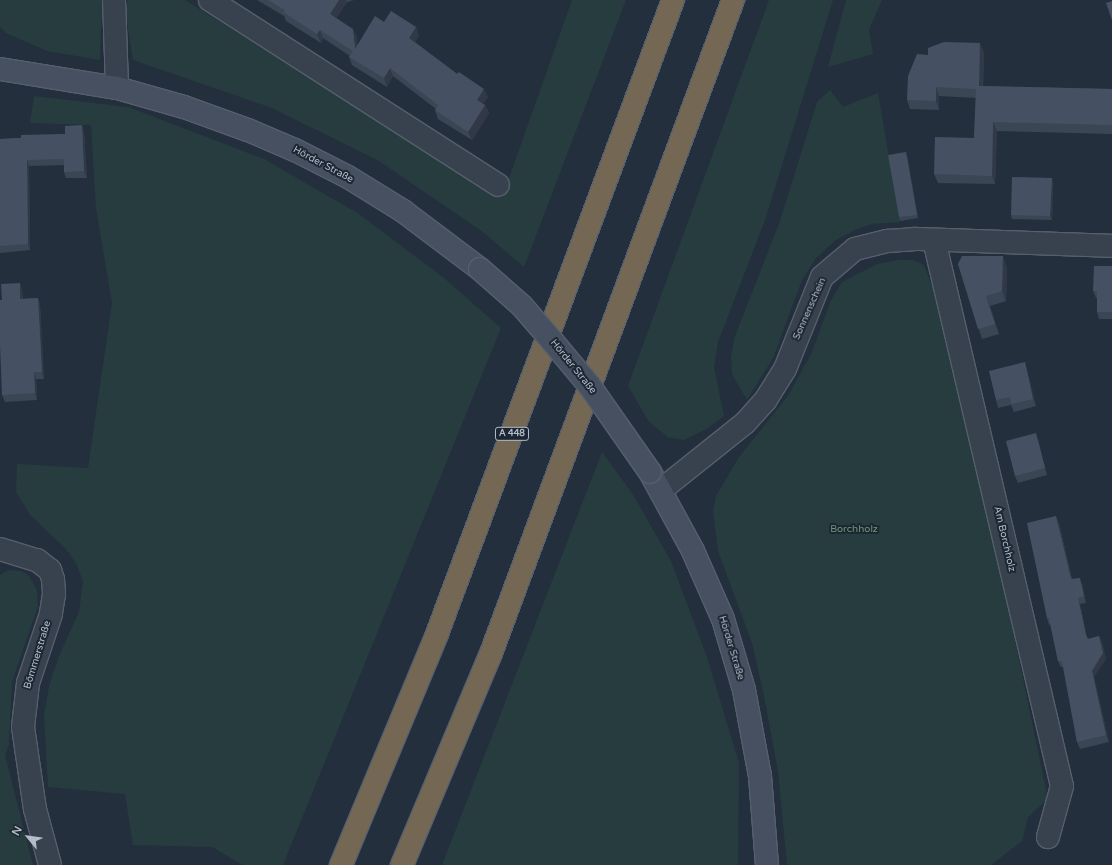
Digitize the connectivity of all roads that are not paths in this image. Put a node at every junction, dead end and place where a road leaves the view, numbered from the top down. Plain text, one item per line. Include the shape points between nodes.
1 (114, 0) edge
2 (210, 0) edge
3 (673, 0) edge
4 (733, 0) edge
5 (0, 69) edge
6 (117, 88) junction
7 (498, 185) dead end
8 (934, 240) junction
9 (1112, 246) edge
10 (656, 481) junction
11 (0, 549) edge
12 (1048, 837) dead end
13 (50, 865) edge
14 (341, 865) edge
15 (402, 865) edge
16 (767, 865) edge

1 - 6 street
2 - 7 street
3 - 14 highway, A 448 via 437,634
4 - 15 highway via 490,656
5 - 6 main road, Hörder Straße
6 - 10 main road, Hörder Straße, bridge via 184,107 295,150 348,177 403,211 480,269 522,306 589,385
8 - 9 street, Sonnenschein
8 - 10 street, Sonnenschein via 888,241 854,249 838,262 822,278 785,369 765,401 745,423
8 - 12 street, Am Borchholz via 1062,786
10 - 16 main road, Hörder Straße via 723,619 744,690 760,776
11 - 13 street, Bömmerstraße via 37,560 50,570 53,579 51,614 28,683 23,727 35,809

